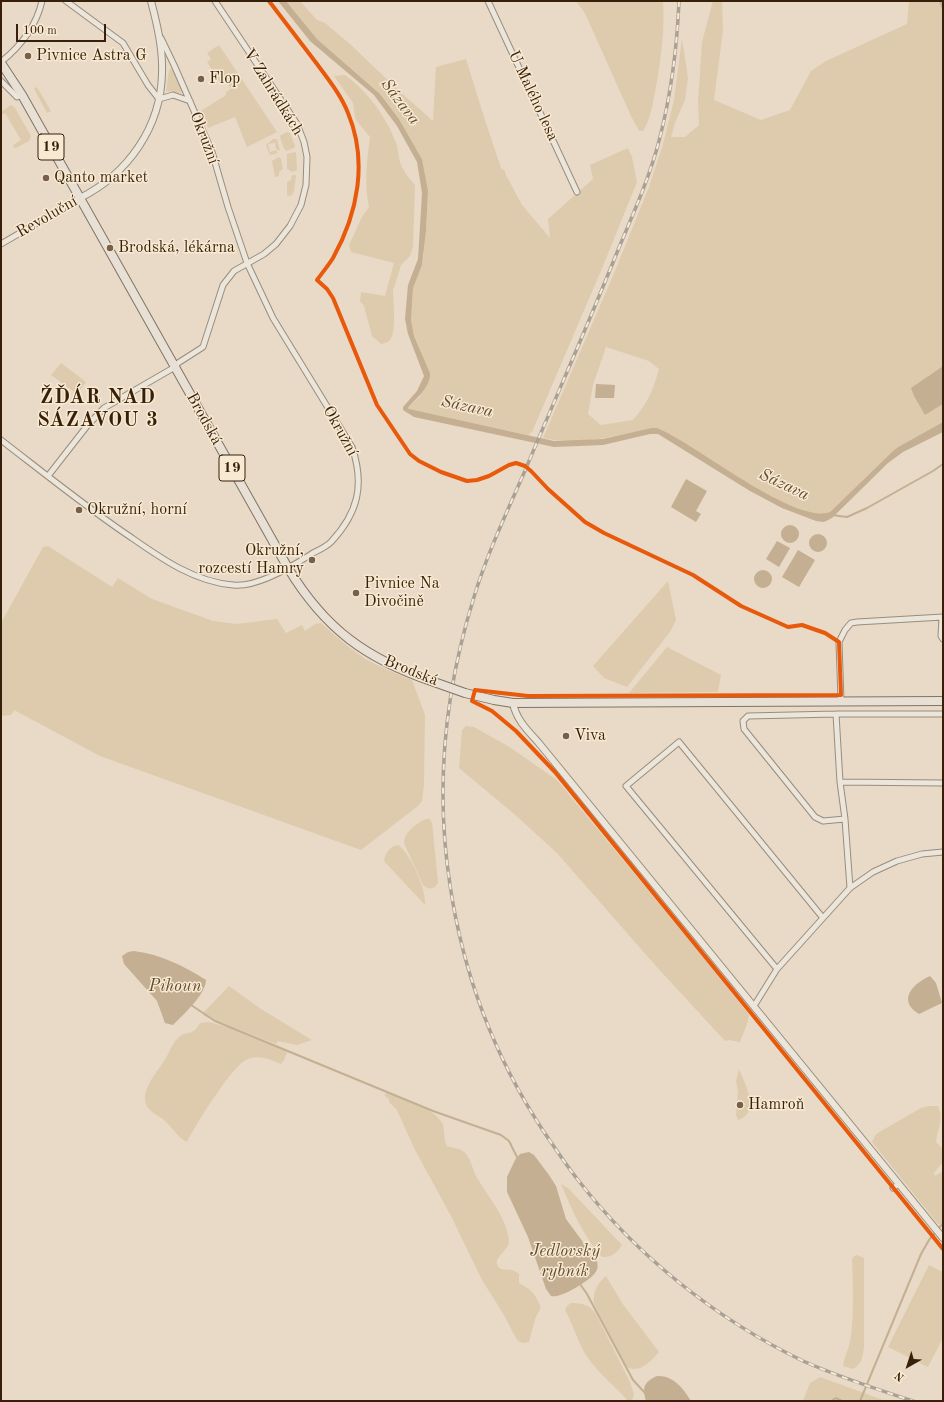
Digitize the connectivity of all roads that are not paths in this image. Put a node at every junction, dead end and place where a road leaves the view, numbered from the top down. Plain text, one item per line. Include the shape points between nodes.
1 (42, 1) edge
2 (66, 1) edge
3 (151, 1) edge
4 (215, 1) edge
5 (488, 1) edge
6 (159, 35) junction
7 (1, 62) edge
8 (1, 80) edge
9 (22, 95) junction
10 (160, 99) junction
11 (190, 101) junction
12 (577, 192) dead end
13 (80, 198) junction
14 (1, 244) edge
15 (247, 263) junction
16 (175, 367) junction
17 (1, 440) edge
18 (48, 476) junction
19 (288, 568) junction
20 (942, 617) edge
21 (943, 640) edge
22 (841, 701) junction
23 (943, 701) edge
24 (513, 703) junction
25 (836, 714) junction
26 (943, 714) edge
27 (840, 782) junction
28 (943, 783) edge
29 (845, 819) junction
30 (943, 852) edge
31 (850, 888) junction
32 (823, 918) junction
33 (777, 969) junction
34 (754, 1006) junction
35 (898, 1184) junction
36 (893, 1188) dead end
37 (943, 1238) edge

1 - 7 street via 30,32 20,46
2 - 10 street via 123,43 148,85
3 - 6 street, Revoluční
4 - 15 street, V Zahrádkách via 297,124 307,157 306,185 301,205 290,226 276,244
5 - 12 street, U Malého lesa
6 - 10 street, Revoluční via 162,72
6 - 11 street, Okružní
7 - 9 main road, 19
8 - 9 street via 17,97
9 - 13 main road, Brodská / 19
10 - 11 street via 173,95
10 - 13 street, Revoluční via 153,122 138,149 113,176
11 - 15 street, Okružní via 212,152
13 - 14 street, Revoluční
13 - 16 main road, Brodská / 19
15 - 16 street, V Zahrádkách via 234,271 223,285 203,347
15 - 19 street, Okružní via 273,318 352,448 359,470 357,498 344,526 329,544
16 - 18 street, V Zahrádkách via 104,408
16 - 19 main road, Brodská / 19
17 - 18 street, Okružní
18 - 19 street, Okružní via 131,538 197,576 214,582 243,586
19 - 24 main road, Brodská / 19, bridge via 323,617 370,654 465,693
20 - 21 street
20 - 22 street via 851,623 839,642
22 - 23 main road, 19
22 - 24 main road, 19
24 - 34 street via 520,722
25 - 26 street
25 - 27 street
25 - 29 street via 748,716 743,721 744,729 815,817 823,820
27 - 28 street
27 - 29 street
29 - 31 street
30 - 31 street via 922,854 897,861 873,872
31 - 32 street
32 - 33 street
32 - 33 street via 679,742 626,786
33 - 34 street
34 - 35 street
35 - 36 street
35 - 37 street

